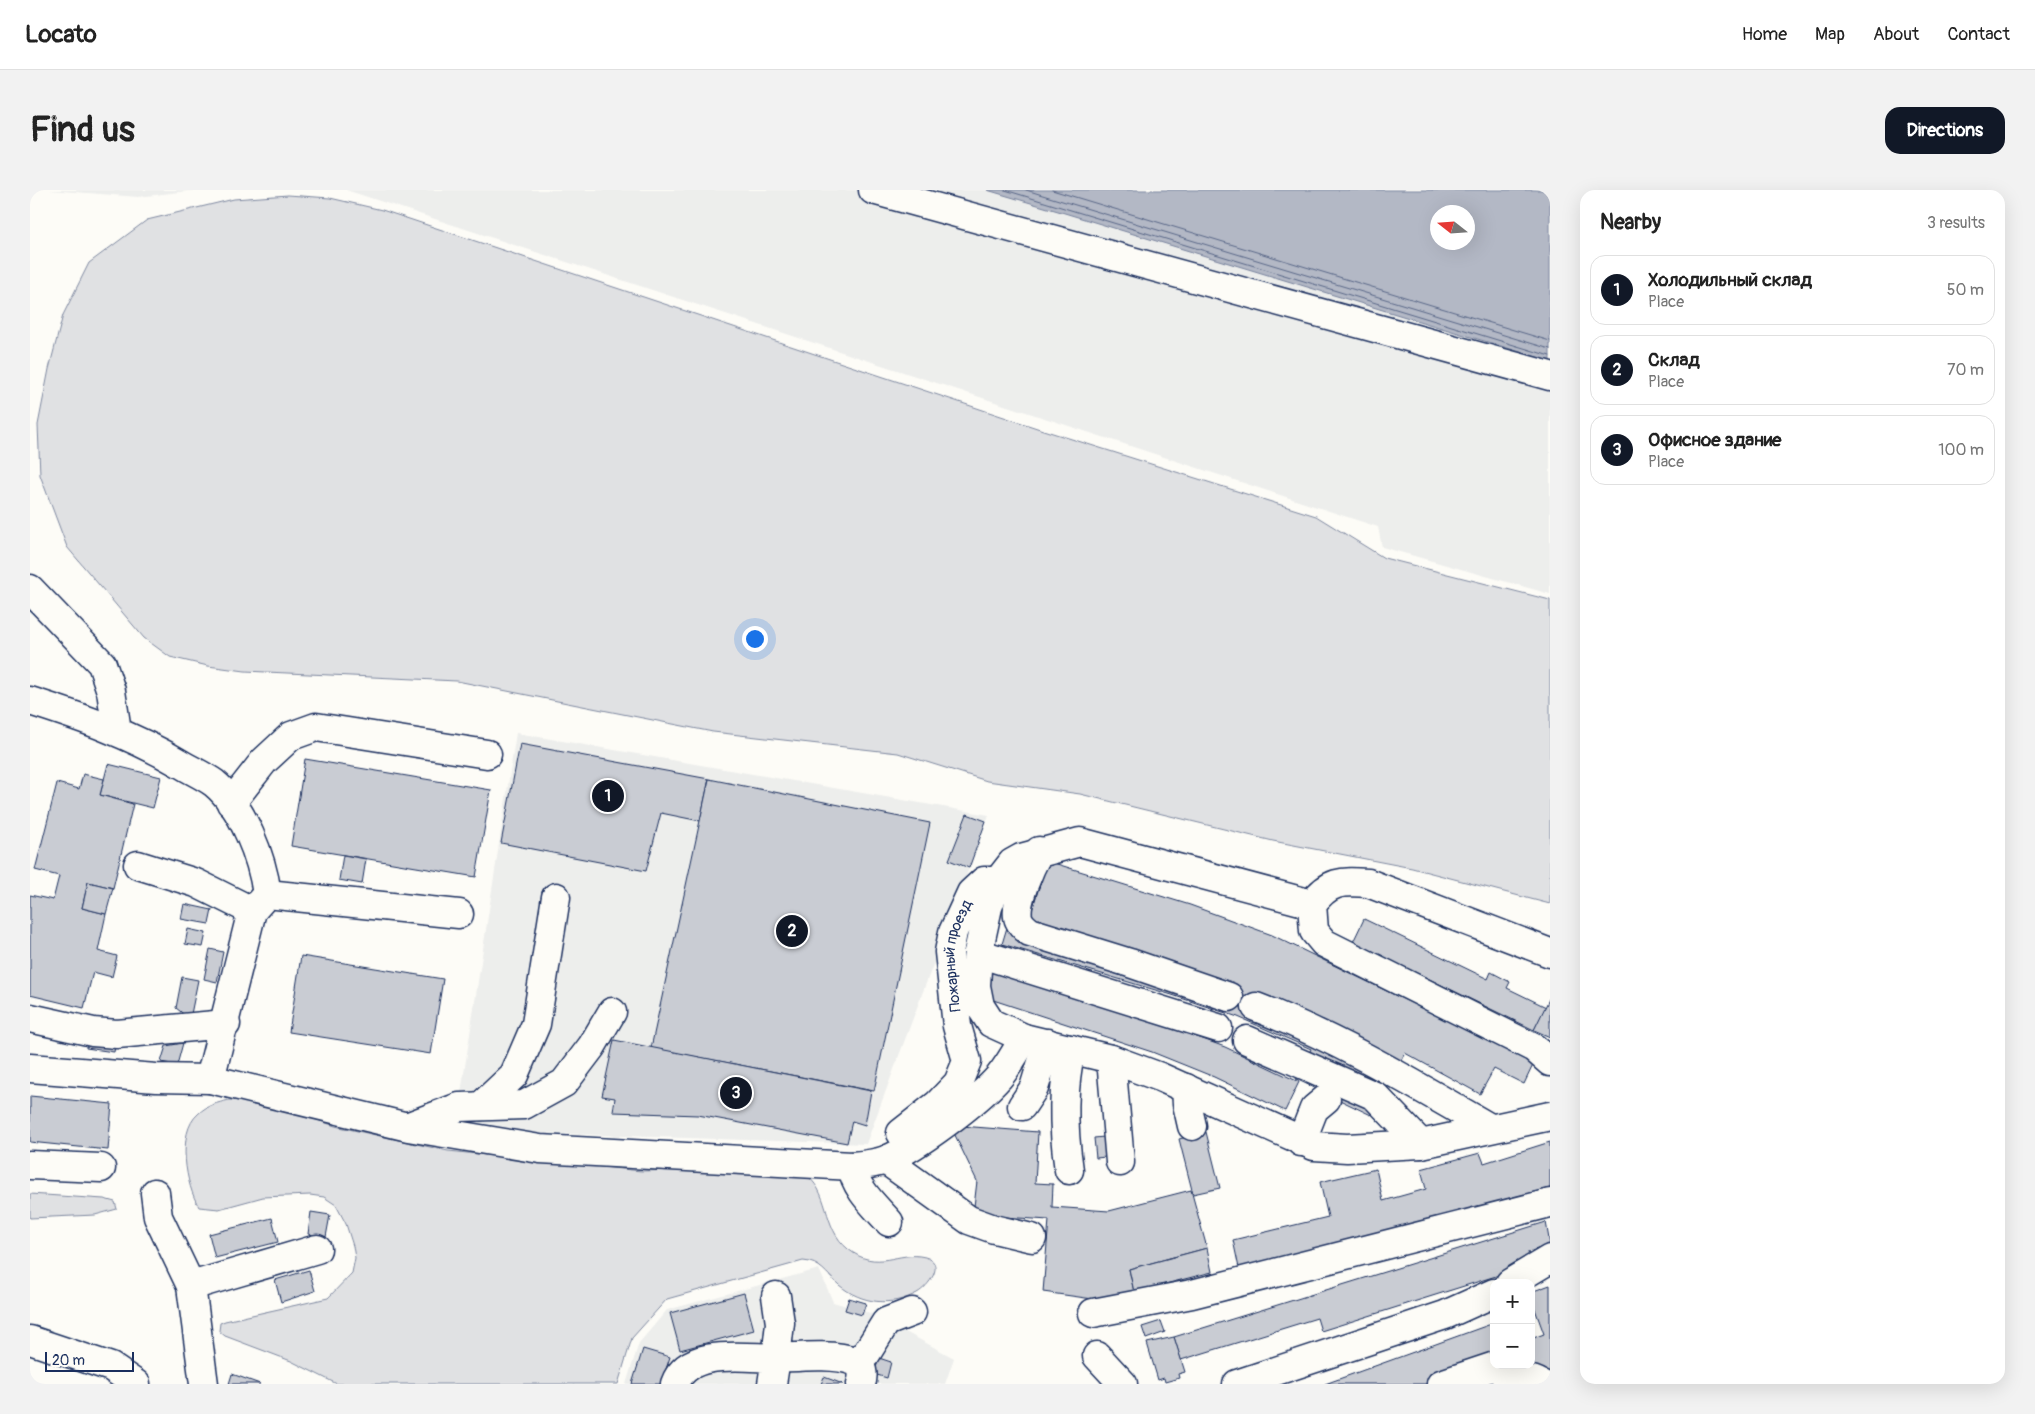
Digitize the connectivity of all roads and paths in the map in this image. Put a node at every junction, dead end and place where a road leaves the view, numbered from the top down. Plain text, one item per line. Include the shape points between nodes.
1 (873, 190) edge
2 (1550, 376) edge
3 (30, 589) edge
4 (30, 701) edge
5 (117, 731) junction
6 (487, 754) dead end
7 (232, 803) junction
8 (1040, 851) junction
9 (138, 865) dead end
10 (998, 881) junction
11 (556, 897) dead end
12 (259, 903) junction
13 (1312, 904) junction
14 (459, 914) dead end
15 (978, 953) junction
16 (1550, 953) edge
17 (1229, 997) dead end
18 (1256, 1007) dead end
19 (612, 1012) dead end
20 (30, 1018) edge
21 (226, 1024) junction
22 (1218, 1028) dead end
23 (1247, 1040) dead end
24 (1048, 1044) junction
25 (1111, 1059) junction
26 (1550, 1062) edge
27 (30, 1068) edge
28 (210, 1079) junction
29 (1186, 1088) junction
30 (1326, 1099) dead end
31 (481, 1106) junction
32 (1022, 1106) dead end
33 (1550, 1116) edge
34 (1192, 1126) dead end
35 (408, 1127) junction
36 (1490, 1128) junction
37 (1301, 1142) junction
38 (1421, 1144) junction
39 (1120, 1162) dead end
40 (872, 1163) junction
41 (30, 1165) edge
42 (101, 1168) dead end
43 (1069, 1170) dead end
44 (155, 1193) dead end
45 (1550, 1203) edge
46 (889, 1222) dead end
47 (1032, 1238) dead end
48 (317, 1249) dead end
49 (1550, 1259) edge
50 (1517, 1279) edge
51 (191, 1286) junction
52 (1490, 1295) edge
53 (776, 1296) dead end
54 (912, 1312) dead end
55 (1093, 1313) dead end
56 (30, 1340) edge
57 (1097, 1356) dead end
58 (1490, 1368) edge
59 (774, 1371) edge
60 (858, 1372) edge
61 (136, 1384) edge
62 (204, 1384) edge
63 (675, 1384) edge
64 (1123, 1384) edge
65 (1238, 1384) edge
66 (1441, 1384) edge
67 (1506, 1384) edge
68 (1541, 1384) edge

1 - 2 lane
3 - 5 lane via 102,664 111,691
4 - 5 lane
5 - 7 lane via 214,783
6 - 7 lane via 316,727 292,736 264,761
7 - 12 lane via 264,872
8 - 10 lane via 1012,863
8 - 13 lane via 1080,842
8 - 17 lane via 1028,870 1017,914 1019,922 1030,932
9 - 12 lane
10 - 15 lane via 988,907
10 - 40 lane, Пожарный проезд via 984,881 971,893 949,952 957,1026 966,1061 958,1083 912,1126 885,1143
11 - 31 lane via 536,1024 514,1076
12 - 14 lane
12 - 21 lane
13 - 16 lane via 1322,890 1342,881 1368,882
13 - 26 lane via 1314,931 1324,943 1534,1048
15 - 22 lane
15 - 24 lane via 976,986 980,1006 991,1023
18 - 36 lane via 1318,1032
19 - 31 lane via 564,1083 524,1105
20 - 21 lane via 117,1034
21 - 28 lane
23 - 38 lane via 1375,1096
24 - 25 lane
24 - 32 lane via 1034,1088
24 - 40 lane via 1012,1060 987,1089 943,1125
24 - 43 lane via 1065,1084
25 - 29 lane
25 - 39 lane
27 - 28 lane
28 - 35 lane
29 - 34 lane
29 - 37 lane
30 - 37 lane via 1314,1109
31 - 35 lane via 459,1107
33 - 36 lane
35 - 40 lane via 540,1149
36 - 38 lane
37 - 38 lane via 1329,1148
40 - 46 lane via 858,1184
40 - 47 lane via 891,1164 969,1220
41 - 42 lane
44 - 51 lane via 158,1216
45 - 55 lane via 1192,1294
48 - 51 lane
49 - 50 lane
51 - 62 lane
52 - 65 lane via 1445,1315
53 - 59 lane via 780,1323
54 - 60 lane via 886,1322
56 - 61 lane via 103,1364
57 - 64 lane
58 - 66 lane
59 - 60 lane via 824,1357
59 - 63 lane via 729,1356 698,1360 684,1370
67 - 68 lane via 1526,1379

